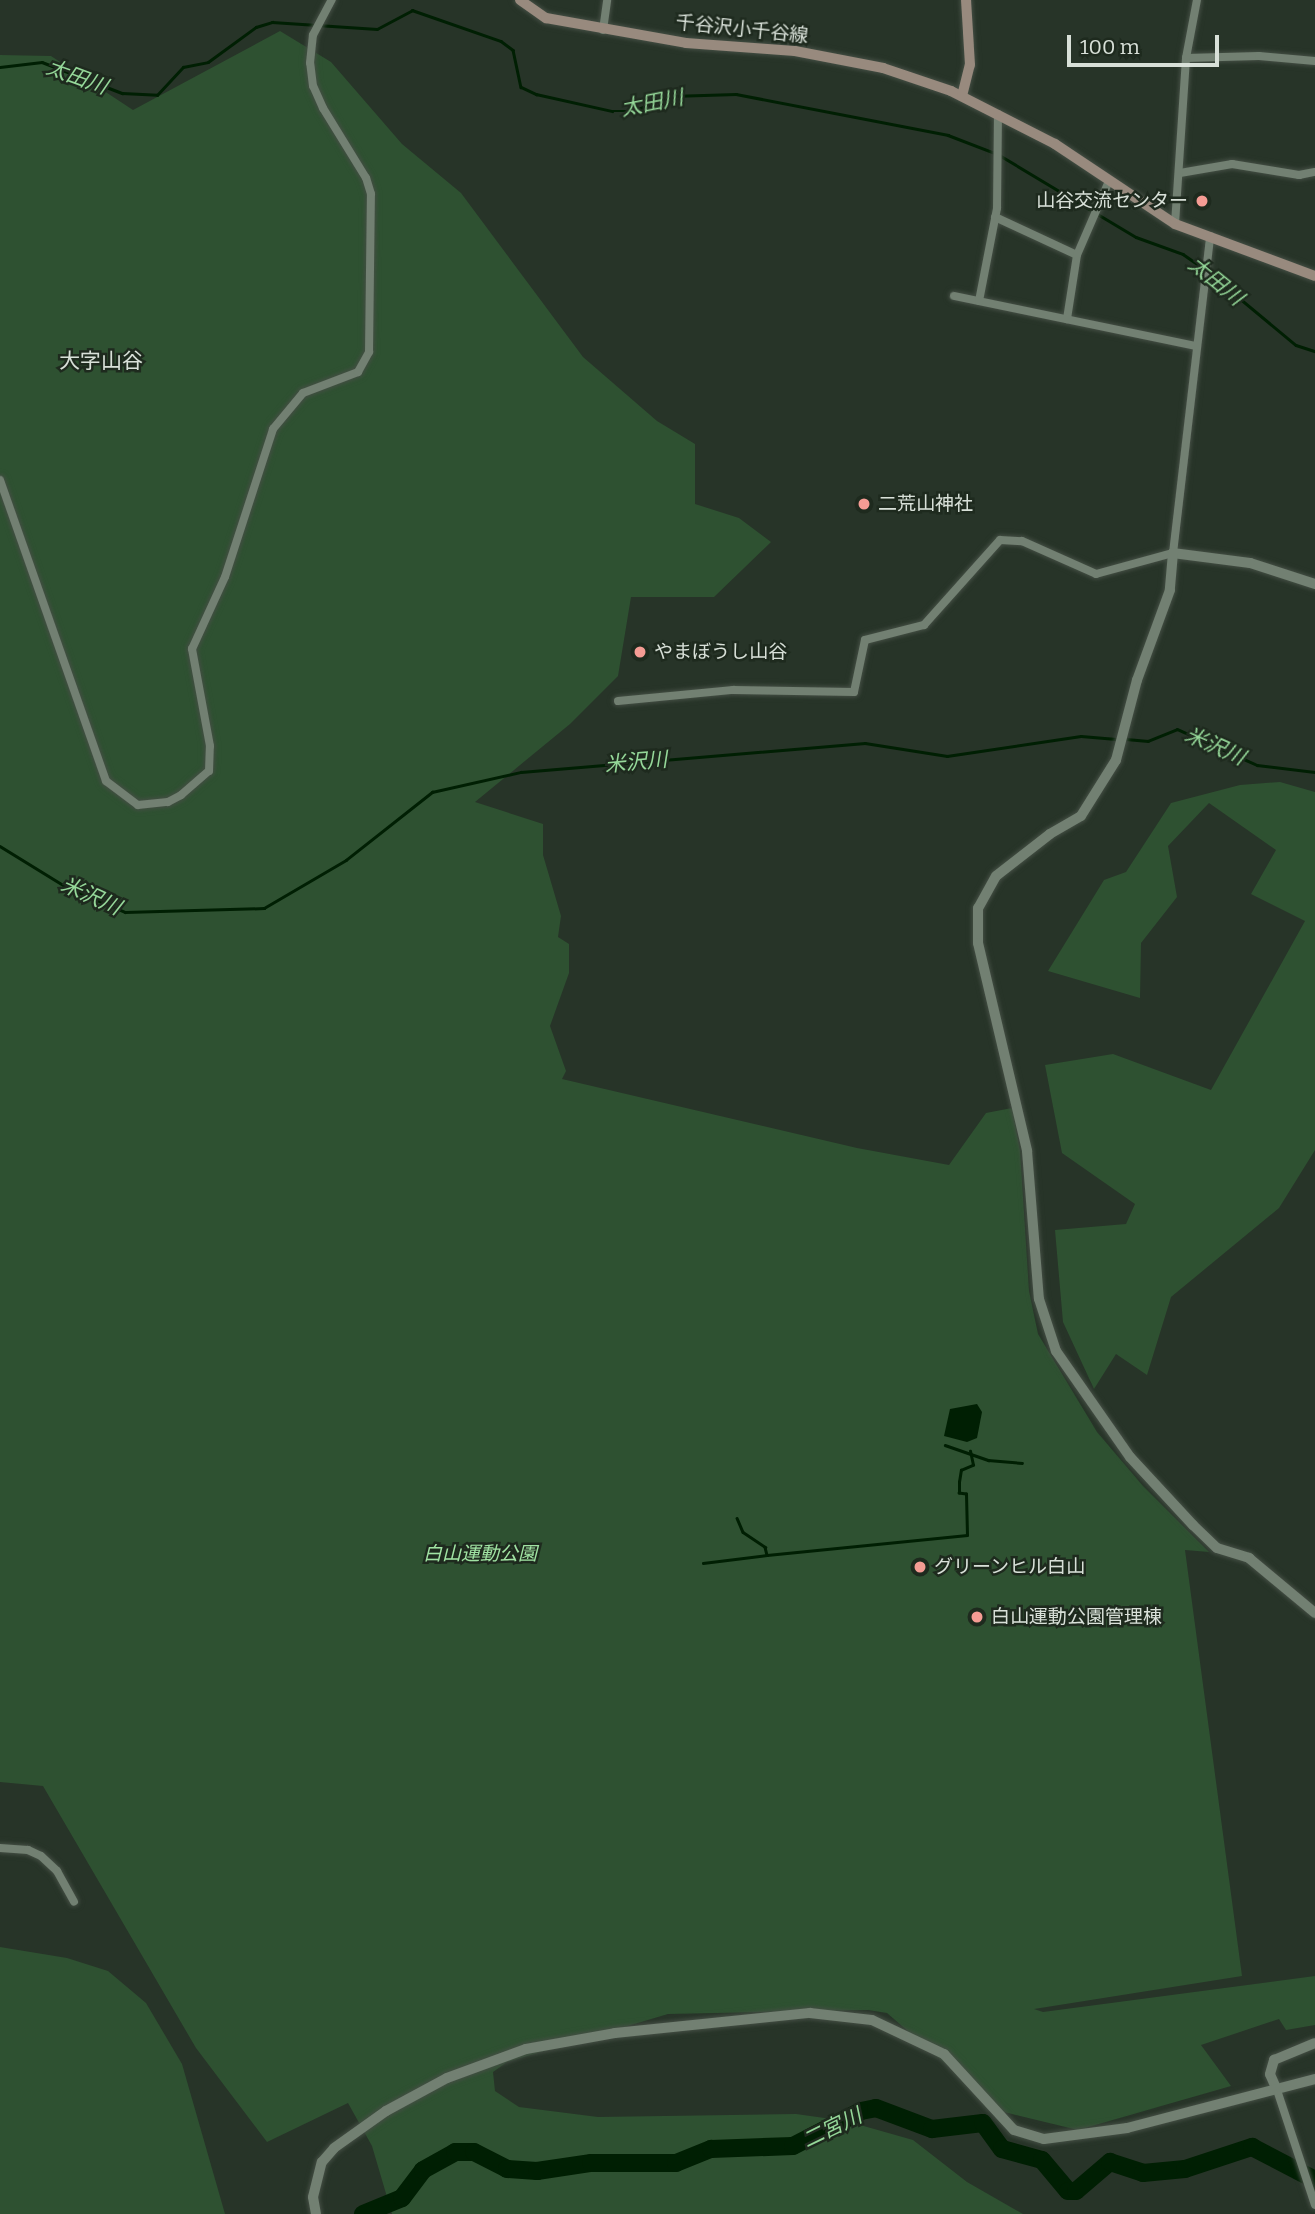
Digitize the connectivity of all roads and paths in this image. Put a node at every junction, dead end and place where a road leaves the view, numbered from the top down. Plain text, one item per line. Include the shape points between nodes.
1 (332, 0) edge
2 (520, 0) edge
3 (607, 0) edge
4 (966, 0) edge
5 (1197, 0) edge
6 (603, 30) junction
7 (1186, 58) junction
8 (1315, 61) edge
9 (962, 96) junction
10 (998, 114) junction
11 (1315, 172) edge
12 (1180, 173) junction
13 (1110, 181) junction
14 (995, 217) junction
15 (1175, 224) junction
16 (1210, 236) junction
17 (1077, 255) junction
18 (1315, 276) edge
19 (954, 296) dead end
20 (979, 301) junction
21 (1067, 319) junction
22 (1195, 346) junction
23 (0, 480) edge
24 (1174, 553) junction
25 (1315, 584) edge
26 (618, 701) dead end
27 (1315, 1613) edge
28 (0, 1848) edge
29 (74, 1902) dead end
30 (1315, 2043) edge
31 (1315, 2079) edge
32 (1277, 2090) junction
33 (1315, 2205) edge
34 (316, 2214) edge

1 - 23 street via 313,35 310,62 313,86 323,108 371,194 369,352 358,372 303,393 273,429 225,577 192,649 210,746 209,771 181,795 168,802 138,805 106,781
2 - 6 main road, 千谷沢小千谷線 via 546,18
3 - 6 street
4 - 9 main road via 970,65
5 - 7 street
6 - 9 main road, 千谷沢小千谷線 via 724,47 795,51 883,68
7 - 8 street via 1259,56
7 - 12 street
9 - 10 main road, 千谷沢小千谷線
10 - 13 main road, 千谷沢小千谷線 via 1055,144
10 - 14 street
11 - 12 street via 1299,175 1232,164
12 - 15 street
13 - 15 main road, 千谷沢小千谷線
13 - 17 street
14 - 17 street
14 - 20 street
15 - 16 main road, 千谷沢小千谷線
16 - 18 main road, 千谷沢小千谷線
16 - 22 street
17 - 21 street
19 - 20 street
20 - 21 street
21 - 22 street
22 - 24 street
24 - 25 street via 1251,563
24 - 26 street via 1097,574 1022,541 1000,540 924,625 865,640 854,692 733,690
24 - 27 street via 1170,590 1137,680 1116,760 1081,816 996,876 978,908 978,943 1027,1151 1039,1299 1056,1351 1130,1457 1193,1525 1217,1548 1249,1558
28 - 29 street via 41,1856 57,1871
30 - 32 street via 1274,2060 1270,2074
31 - 32 street
32 - 33 street
32 - 34 street via 1127,2128 1044,2139 1014,2130 944,2054 872,2020 810,2013 615,2033 526,2049 447,2078 386,2111 334,2147 322,2162 313,2197

